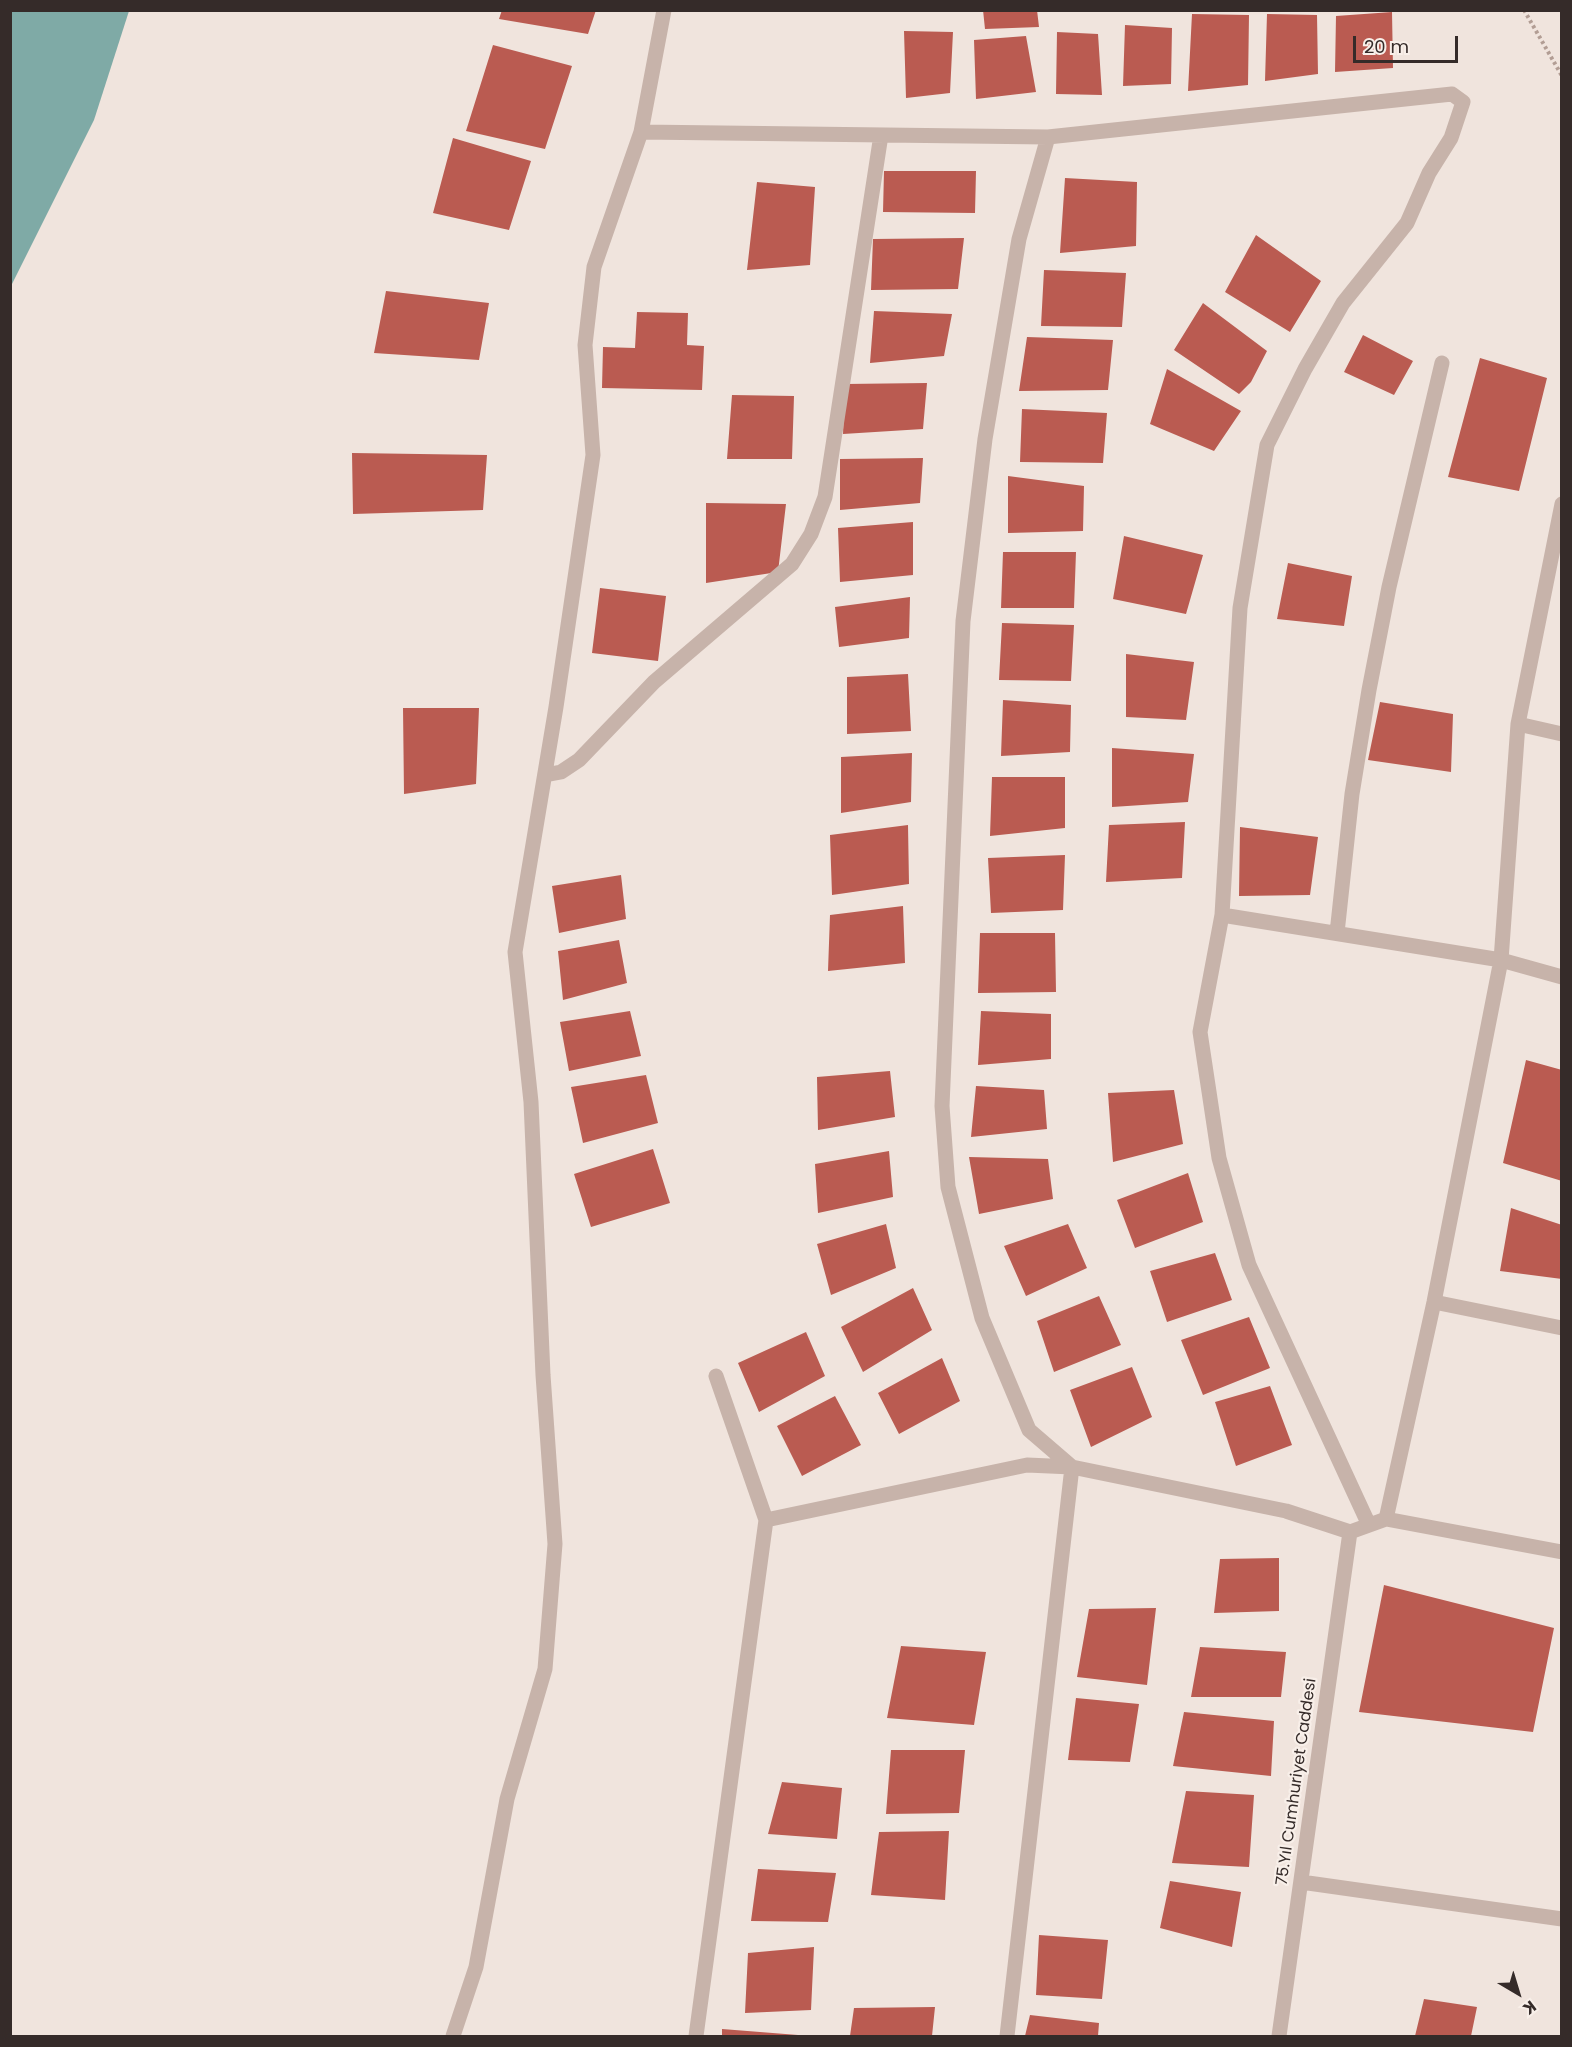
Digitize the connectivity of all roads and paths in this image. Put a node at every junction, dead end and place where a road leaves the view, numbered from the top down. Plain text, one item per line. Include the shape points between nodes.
1 (664, 10) edge
2 (1524, 10) edge
3 (1562, 76) edge
4 (641, 132) junction
5 (881, 135) junction
6 (1048, 137) junction
7 (1442, 363) dead end
8 (1562, 504) edge
9 (1518, 724) junction
10 (1562, 734) edge
11 (544, 775) junction
12 (1222, 915) junction
13 (1337, 933) junction
14 (1500, 960) junction
15 (1562, 977) edge
16 (1434, 1302) junction
17 (1562, 1328) edge
18 (716, 1376) dead end
19 (1072, 1467) junction
20 (1386, 1519) junction
21 (766, 1520) junction
22 (1368, 1525) junction
23 (1350, 1532) junction
24 (1562, 1552) edge
25 (1301, 1882) junction
26 (1562, 1918) edge
27 (453, 2037) edge
28 (696, 2037) edge
29 (1007, 2037) edge
30 (1279, 2037) edge

1 - 4 street
2 - 3 path
4 - 5 street
4 - 11 street via 594,267 585,345 593,455
5 - 6 street
5 - 11 street via 825,496 811,534 792,564 654,682 579,760 561,772
6 - 12 street via 1452,94 1462,102 1451,138 1429,173 1407,223 1343,303 1267,445 1240,608
6 - 19 street via 1017,250 985,439 963,621 942,1106 948,1187 982,1318 1029,1430
7 - 13 street via 1371,679 1352,794
8 - 9 street
9 - 10 street
9 - 14 street
11 - 27 street via 515,952 531,1102 555,1544 545,1669 507,1799 476,1967
12 - 13 street
12 - 22 street via 1200,1032 1219,1158 1249,1265
13 - 14 street
14 - 15 street
14 - 16 street
16 - 17 street
16 - 20 street
18 - 21 street
19 - 21 street via 1027,1465
19 - 23 street via 1286,1511
19 - 29 street
20 - 22 street
20 - 24 street
21 - 28 street
22 - 23 street
23 - 25 street, 75.Yıl Cumhuriyet Caddesi
25 - 26 street
25 - 30 street, 75.Yıl Cumhuriyet Caddesi

